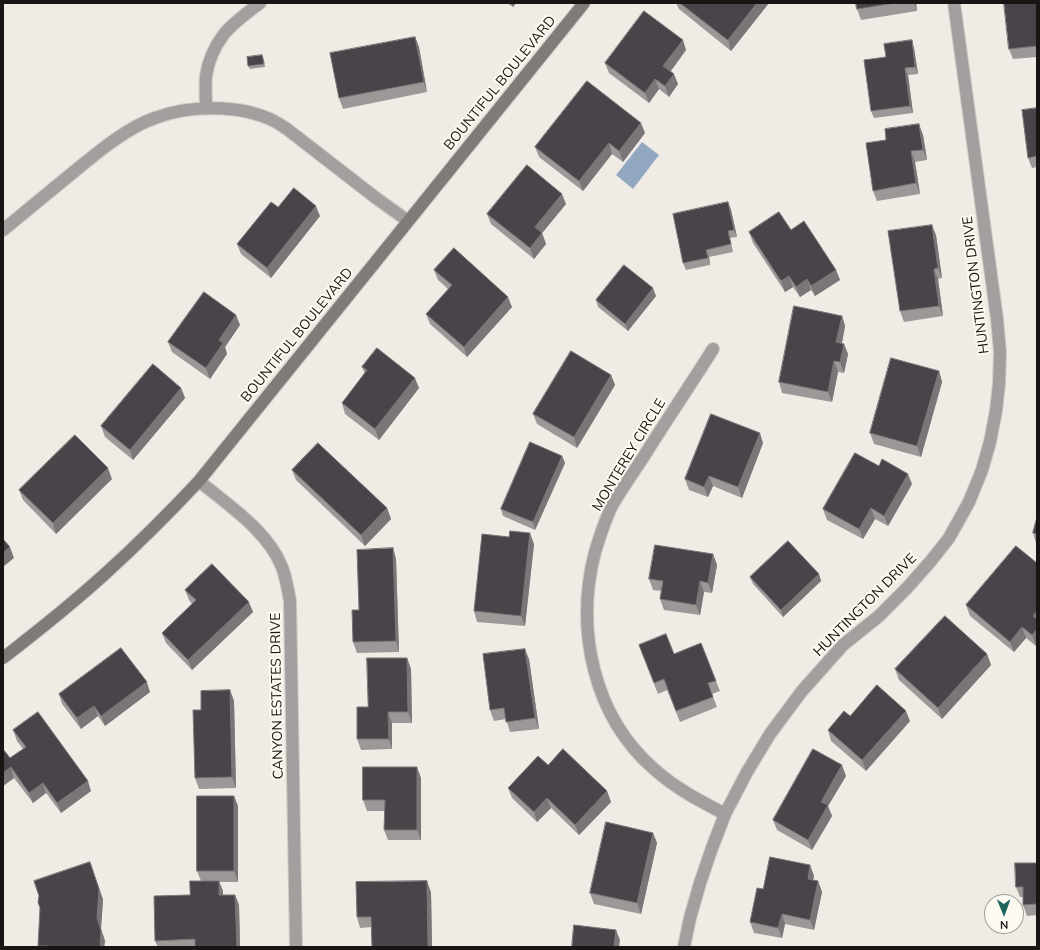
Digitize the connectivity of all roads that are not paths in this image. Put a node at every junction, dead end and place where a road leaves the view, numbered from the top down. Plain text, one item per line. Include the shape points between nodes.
1 (260, 3) edge
2 (584, 3) edge
3 (954, 3) edge
4 (206, 108) junction
5 (408, 221) junction
6 (3, 230) edge
7 (713, 349) dead end
8 (199, 481) junction
9 (3, 658) edge
10 (726, 814) junction
11 (296, 947) edge
12 (684, 947) edge

1 - 4 street via 225,33 215,49 206,76
2 - 5 main road, BOUNTIFUL BOULEVARD
3 - 10 street, HUNTINGTON DRIVE via 998,325 999,384 990,442 982,470 949,538 907,588 879,616 843,645 802,691 770,734
4 - 5 street via 243,111 273,120
4 - 6 street via 169,113 139,125 100,150
5 - 8 main road, BOUNTIFUL BOULEVARD
7 - 10 street, MONTEREY CIRCLE via 613,505 600,536 591,568 587,622 589,650 596,676 617,727 653,769 674,786
8 - 9 main road, BOUNTIFUL BOULEVARD via 105,574
8 - 11 street, CANYON ESTATES DRIVE via 241,516 273,549 288,584
10 - 12 street, HUNTINGTON DRIVE via 700,883

